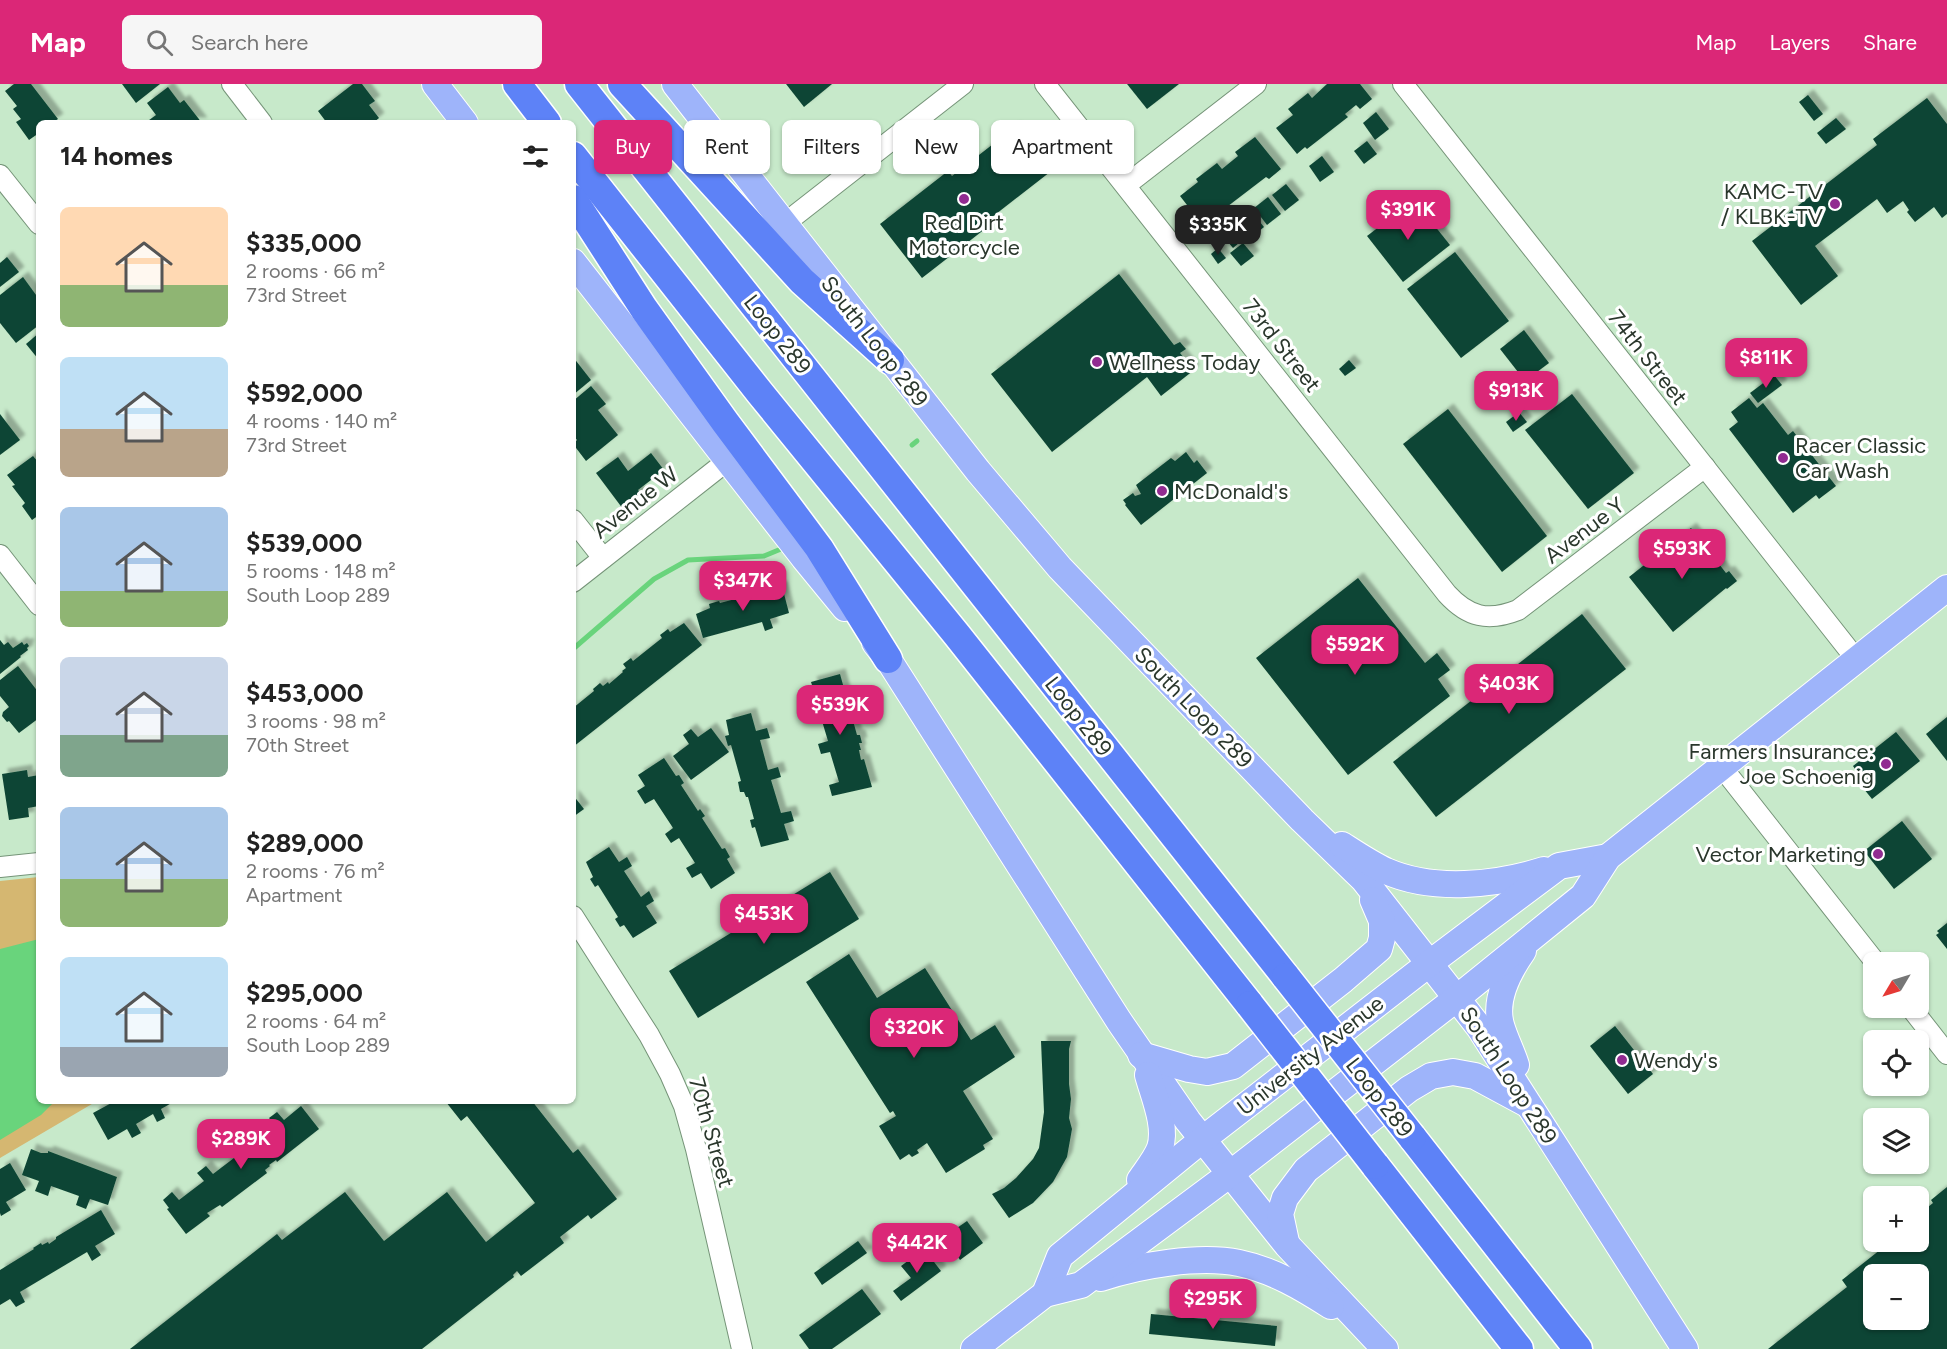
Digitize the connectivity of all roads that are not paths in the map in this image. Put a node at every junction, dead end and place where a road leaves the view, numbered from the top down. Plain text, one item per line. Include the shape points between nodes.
1 (232, 84) edge
2 (435, 84) edge
3 (502, 84) edge
4 (517, 84) edge
5 (579, 84) edge
6 (622, 84) edge
7 (675, 84) edge
8 (963, 84) edge
9 (1256, 84) edge
10 (1403, 84) edge
11 (1049, 87) edge
12 (260, 120) edge
13 (463, 120) edge
14 (524, 120) edge
15 (545, 120) edge
16 (576, 160) edge
17 (0, 175) edge
18 (1126, 185) junction
19 (576, 204) edge
20 (36, 220) edge
21 (784, 224) junction
22 (576, 266) edge
23 (890, 360) junction
24 (728, 461) junction
25 (1705, 467) junction
26 (576, 524) edge
27 (0, 555) edge
28 (603, 558) junction
29 (576, 580) edge
30 (1947, 588) edge
31 (36, 601) edge
32 (1485, 617) joint
33 (888, 659) junction
34 (1856, 659) junction
35 (1721, 766) junction
36 (1302, 820) junction
37 (1608, 857) junction
38 (36, 863) edge
39 (1559, 866) junction
40 (0, 867) edge
41 (1364, 880) junction
42 (576, 921) edge
43 (1533, 937) junction
44 (1867, 952) edge
45 (1430, 963) junction
46 (1457, 998) junction
47 (1919, 1018) edge
48 (1142, 1054) junction
49 (1947, 1054) edge
50 (1530, 1105) junction
51 (1203, 1139) junction
52 (1230, 1174) junction
53 (1126, 1200) junction
54 (1287, 1245) junction
55 (1081, 1284) junction
56 (1045, 1294) junction
57 (1365, 1328) junction
58 (742, 1349) edge
59 (974, 1349) edge
60 (1385, 1349) edge
61 (1519, 1349) edge
62 (1578, 1349) edge
63 (1684, 1349) edge

1 - 12 street
2 - 13 main road
3 - 14 highway
4 - 15 highway
5 - 62 highway, Loop 289, bridge
6 - 23 highway via 802,281
7 - 21 main road, South Loop 289
8 - 21 street
9 - 18 street
10 - 25 street, 74th Street
11 - 18 street, 73rd Street
16 - 61 highway, Loop 289, bridge via 957,635
17 - 20 street
18 - 32 street, 73rd Street via 1447,594 1466,611
19 - 33 highway via 644,309 819,548
21 - 23 main road, South Loop 289
22 - 24 main road
23 - 36 main road, South Loop 289 via 1060,568
24 - 28 street, Avenue W
24 - 33 main road
25 - 32 street, Avenue Y via 1518,610
25 - 34 street, 74th Street
26 - 28 street
27 - 31 street
28 - 29 street, Avenue W
30 - 34 main road, University Avenue
33 - 48 main road
34 - 35 main road, University Avenue
35 - 37 main road, University Avenue
35 - 44 street
36 - 39 main road via 1386,871 1417,880 1447,884 1484,882 1518,878
36 - 41 main road, South Loop 289
37 - 39 main road, University Avenue
37 - 43 main road, University Avenue via 1583,896
38 - 40 street
39 - 45 main road, University Avenue
41 - 45 main road, South Loop 289
41 - 48 main road via 1382,921 1379,949 1258,1047 1233,1066 1207,1072
42 - 58 street, 70th Street via 649,1035 684,1106
43 - 46 main road, University Avenue
43 - 50 main road via 1513,965 1500,1009 1500,1024
45 - 46 main road, South Loop 289
45 - 51 main road, University Avenue
46 - 50 main road, South Loop 289
46 - 52 main road, University Avenue
47 - 49 street
48 - 51 main road
48 - 53 main road via 1162,1132 1160,1149
50 - 54 main road via 1475,1076 1453,1072 1424,1080 1306,1170 1293,1185 1280,1214
50 - 63 main road, South Loop 289
51 - 52 main road
51 - 53 main road, University Avenue
52 - 54 main road
52 - 55 main road, University Avenue
53 - 56 main road, University Avenue via 1060,1256
54 - 57 main road
55 - 56 main road, University Avenue
55 - 57 main road via 1123,1270 1160,1264 1198,1260 1238,1263 1272,1273
56 - 59 main road, University Avenue
57 - 60 main road

